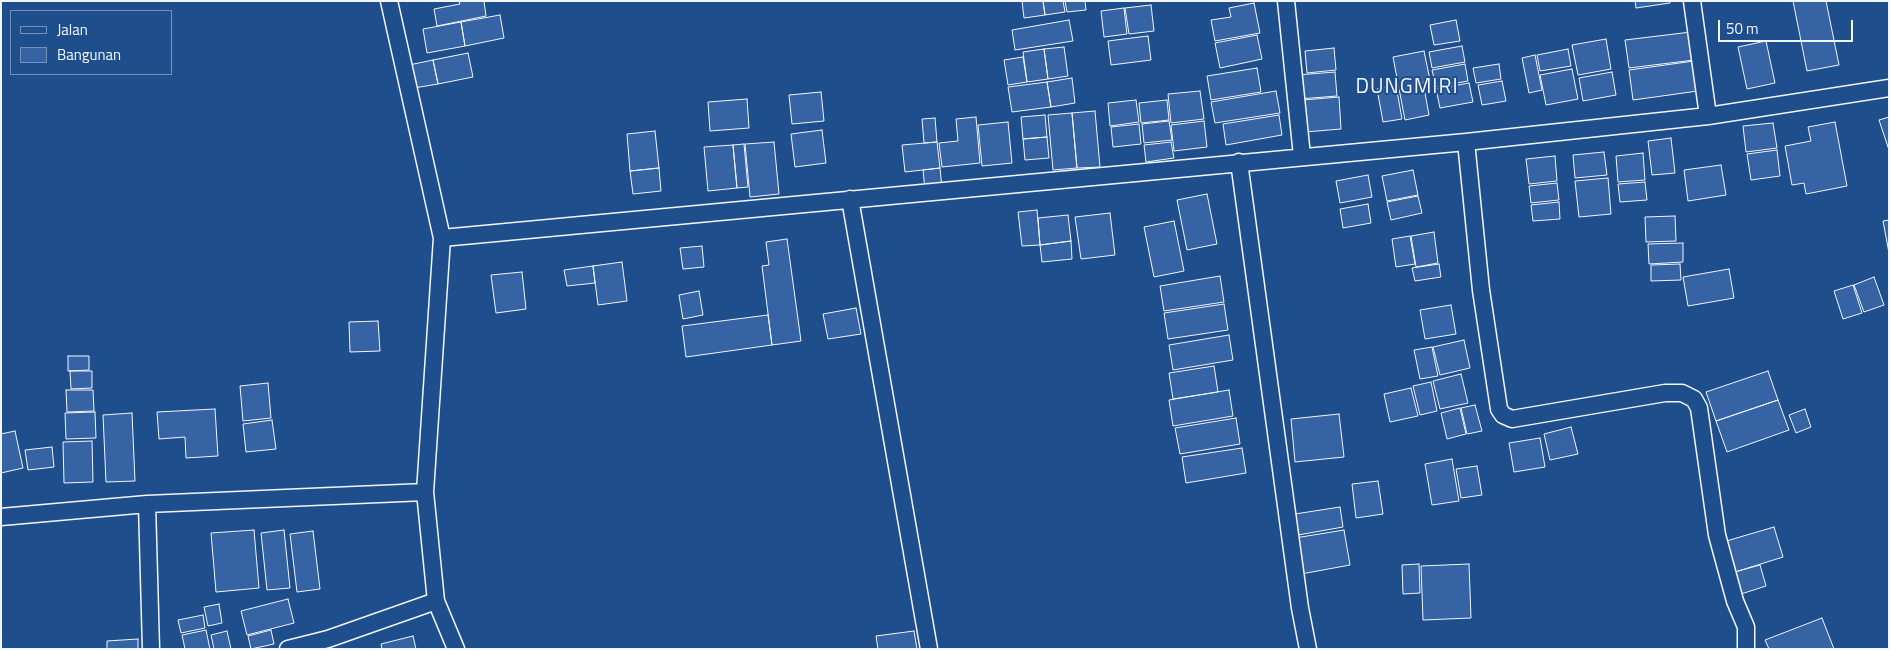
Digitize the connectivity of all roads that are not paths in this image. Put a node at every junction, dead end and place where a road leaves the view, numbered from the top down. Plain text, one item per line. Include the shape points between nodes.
1 (389, 1) edge
2 (1286, 1) edge
3 (1692, 1) edge
4 (1889, 88) edge
5 (1708, 116) junction
6 (1466, 142) junction
7 (1302, 156) junction
8 (1238, 162) junction
9 (850, 199) junction
10 (442, 238) junction
11 (425, 492) junction
12 (147, 504) junction
13 (1, 517) edge
14 (436, 601) junction
15 (151, 649) edge
16 (288, 649) edge
17 (456, 649) edge
18 (929, 649) edge
19 (1308, 649) edge
20 (1746, 649) edge

1 - 10 street
2 - 7 street
3 - 5 street
4 - 5 street
5 - 6 street
6 - 7 street
6 - 20 street via 1480,290 1499,409 1512,419 1665,393 1682,393 1694,399 1699,408 1717,535 1735,601 1746,627
7 - 8 street
8 - 9 street
8 - 19 street
9 - 10 street
9 - 18 street
10 - 11 street
11 - 12 street
11 - 14 street
12 - 13 street
12 - 15 street
14 - 16 street via 328,639
14 - 17 street

